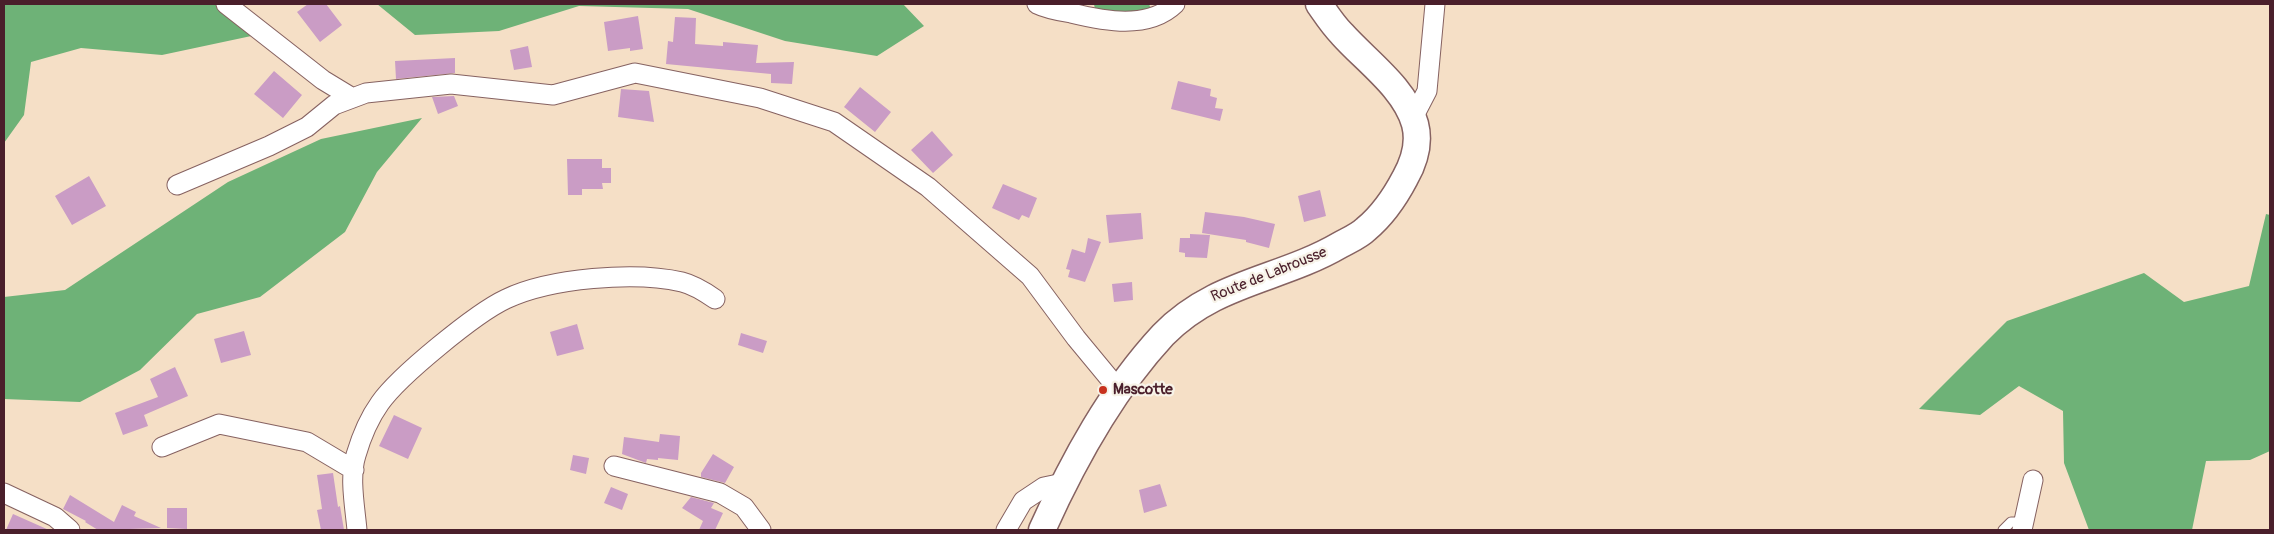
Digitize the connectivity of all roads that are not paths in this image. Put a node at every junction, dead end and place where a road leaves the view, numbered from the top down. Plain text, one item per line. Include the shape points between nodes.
1 (226, 4) edge
2 (1037, 4) edge
3 (1175, 4) edge
4 (1319, 4) edge
5 (1435, 4) edge
6 (351, 97) junction
7 (1413, 118) junction
8 (177, 185) dead end
9 (715, 299) dead end
10 (1119, 390) junction
11 (162, 447) dead end
12 (614, 466) dead end
13 (354, 470) junction
14 (2033, 480) dead end
15 (1063, 483) junction
16 (4, 493) edge
17 (2023, 526) edge
18 (70, 530) edge
19 (357, 530) edge
20 (762, 530) edge
21 (1006, 530) edge
22 (1042, 530) edge
23 (2003, 530) edge

1 - 6 street via 323,80
2 - 3 street via 1107,22 1150,19
4 - 7 street, Route de Labrousse via 1341,33 1391,84 1409,107
5 - 7 street via 1427,91
6 - 8 street via 269,146
6 - 10 street via 366,92 451,84 553,95 635,73 760,98 834,122 928,187 1030,276
7 - 10 street, Route de Labrousse via 1417,149 1410,168 1394,199 1366,230 1323,255 1220,293 1195,307 1164,335
9 - 13 street via 684,282 619,277 563,283 506,299 431,354 390,390 356,455
10 - 15 street, Route de Labrousse
11 - 13 street via 218,424 307,442
12 - 20 street via 720,493 744,507
13 - 19 street
14 - 17 street
15 - 21 street via 1044,487 1023,500
15 - 22 street, Route de Labrousse
16 - 18 street via 55,517
17 - 23 lane via 2012,522

